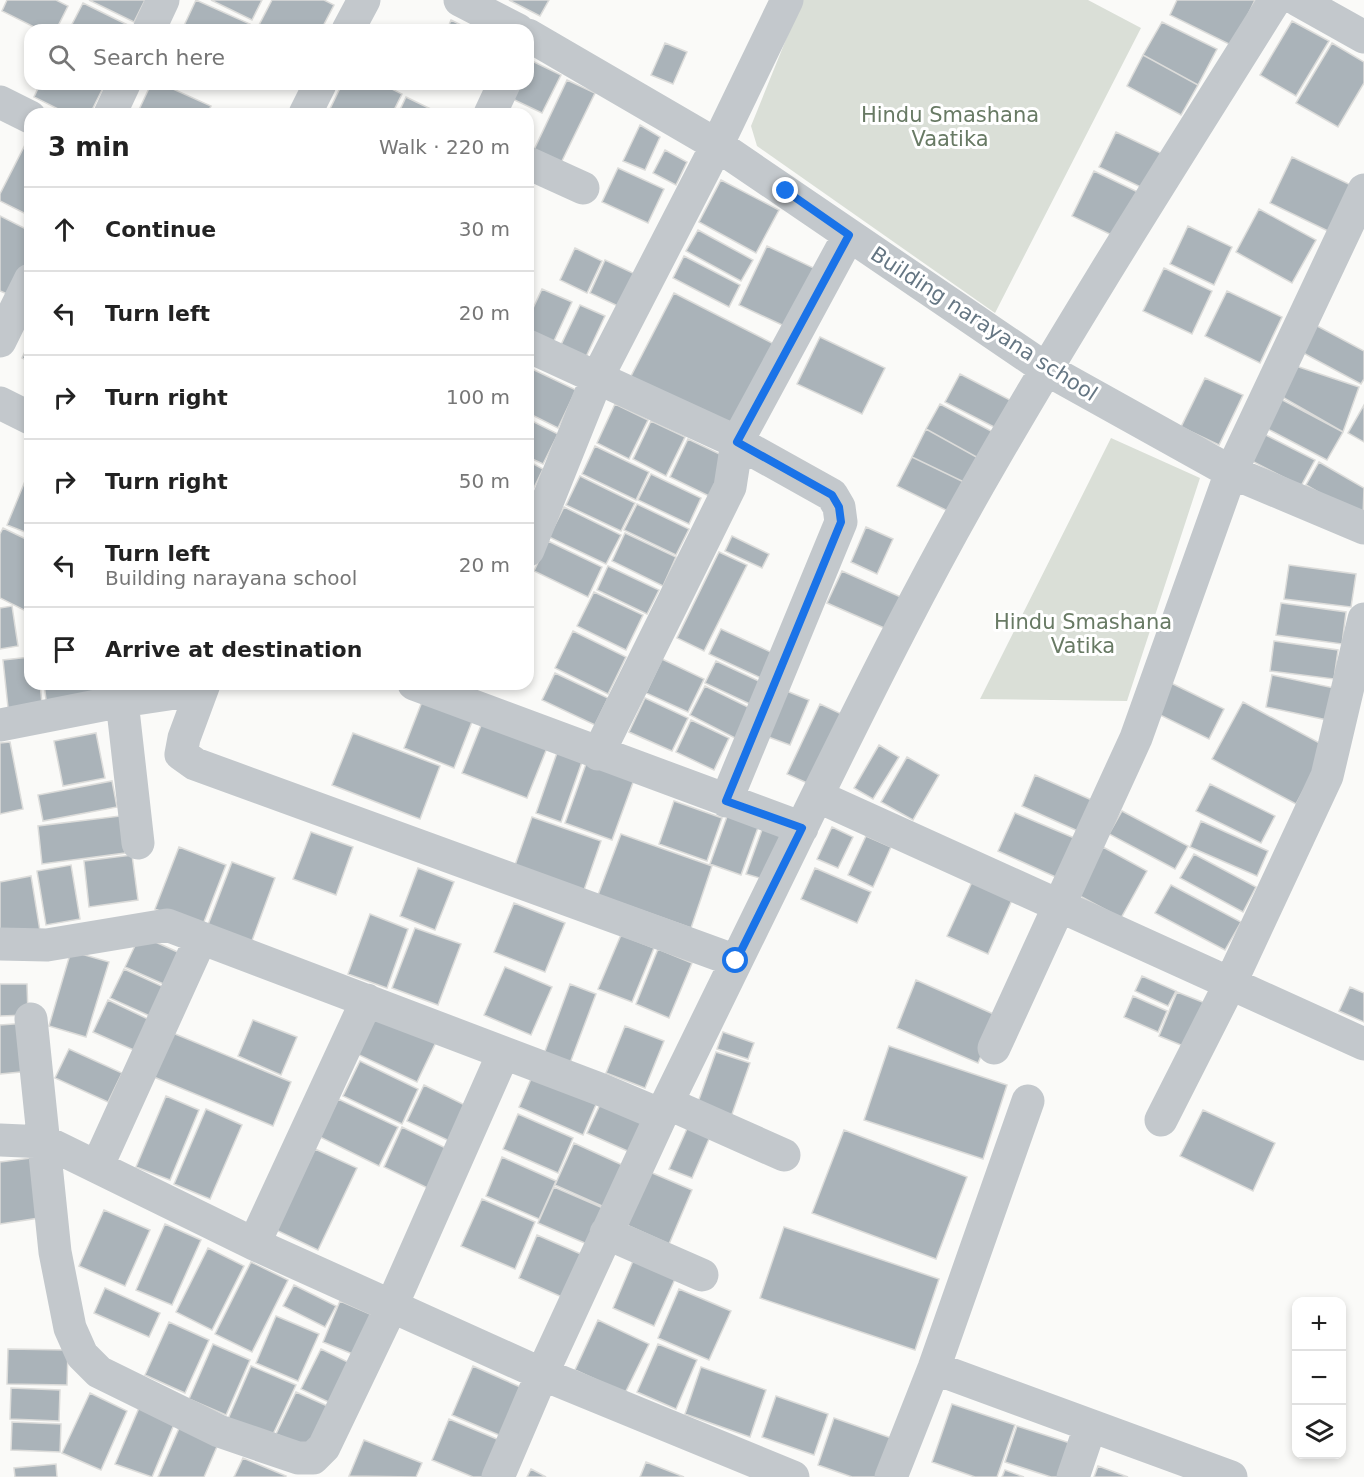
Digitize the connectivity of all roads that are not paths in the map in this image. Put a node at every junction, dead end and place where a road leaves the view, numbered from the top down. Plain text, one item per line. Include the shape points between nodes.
1 (163, 0) edge
2 (364, 0) edge
3 (460, 0) edge
4 (787, 0) edge
5 (1275, 0) edge
6 (1298, 0) edge
7 (152, 24) edge
8 (351, 24) edge
9 (506, 24) edge
10 (1364, 37) edge
11 (534, 38) edge
12 (121, 90) edge
13 (318, 90) edge
14 (501, 90) edge
15 (0, 102) edge
16 (113, 108) edge
17 (308, 108) edge
18 (493, 108) edge
19 (24, 114) edge
20 (717, 145) junction
21 (534, 166) edge
22 (583, 188) dead end
23 (1364, 190) edge
24 (849, 235) junction
25 (1351, 250) edge
26 (24, 292) edge
27 (0, 342) edge
28 (534, 349) edge
29 (1046, 369) junction
30 (597, 378) junction
31 (0, 403) edge
32 (24, 415) edge
33 (737, 442) junction
34 (1231, 472) junction
35 (1364, 528) edge
36 (534, 535) edge
37 (1364, 620) edge
38 (186, 690) edge
39 (202, 690) edge
40 (449, 690) edge
41 (122, 701) junction
42 (0, 725) edge
43 (598, 754) junction
44 (817, 796) junction
45 (726, 801) junction
46 (802, 828) junction
47 (138, 843) dead end
48 (1061, 907) junction
49 (201, 938) junction
50 (0, 944) edge
51 (736, 961) junction
52 (1230, 984) junction
53 (367, 1000) junction
54 (31, 1019) dead end
55 (1364, 1044) edge
56 (994, 1048) dead end
57 (503, 1054) junction
58 (1028, 1101) dead end
59 (664, 1109) junction
60 (1161, 1120) dead end
61 (0, 1140) edge
62 (46, 1142) junction
63 (784, 1155) dead end
64 (97, 1167) junction
65 (606, 1233) junction
66 (254, 1244) junction
67 (702, 1275) dead end
68 (392, 1305) junction
69 (934, 1368) junction
70 (542, 1374) junction
71 (1090, 1427) junction
72 (498, 1477) edge
73 (793, 1477) edge
74 (891, 1477) edge
75 (1073, 1477) edge
76 (1231, 1477) edge

1 - 7 street
2 - 8 street
3 - 9 street
4 - 20 street
5 - 29 street
6 - 10 street
11 - 20 street, Building narayana school
12 - 16 street
13 - 17 street
14 - 18 street
15 - 19 street
20 - 24 street, Building narayana school
20 - 30 street
21 - 22 street
23 - 25 street
24 - 29 street, Building narayana school
24 - 33 street
25 - 34 street
26 - 27 street
28 - 30 street
29 - 34 street, Building narayana school
29 - 44 street via 867,694
30 - 33 street
30 - 36 street
31 - 32 street
33 - 43 street via 730,487
33 - 45 street via 832,495 841,522
34 - 35 street, Building narayana school
34 - 48 street via 1136,738
37 - 52 street via 1327,776
38 - 41 street
39 - 51 street via 181,754 195,764
40 - 43 street
41 - 42 street
41 - 47 street
43 - 45 street
44 - 46 street
44 - 48 street
45 - 46 street
46 - 51 street
48 - 52 street
48 - 56 street
49 - 50 street via 167,925 47,945
49 - 53 street
49 - 64 street
51 - 59 street
52 - 55 street
52 - 60 street
53 - 57 street
53 - 66 street
54 - 62 street
57 - 59 street
57 - 68 street
58 - 69 street
59 - 63 street
59 - 65 street
61 - 62 street
62 - 64 street
62 - 68 street via 55,1252 69,1328 82,1355 99,1372 219,1431 298,1458 313,1458 324,1447
64 - 66 street
65 - 67 street
65 - 70 street
66 - 68 street
68 - 70 street
69 - 71 street
69 - 74 street
70 - 72 street
70 - 73 street
71 - 75 street
71 - 76 street

